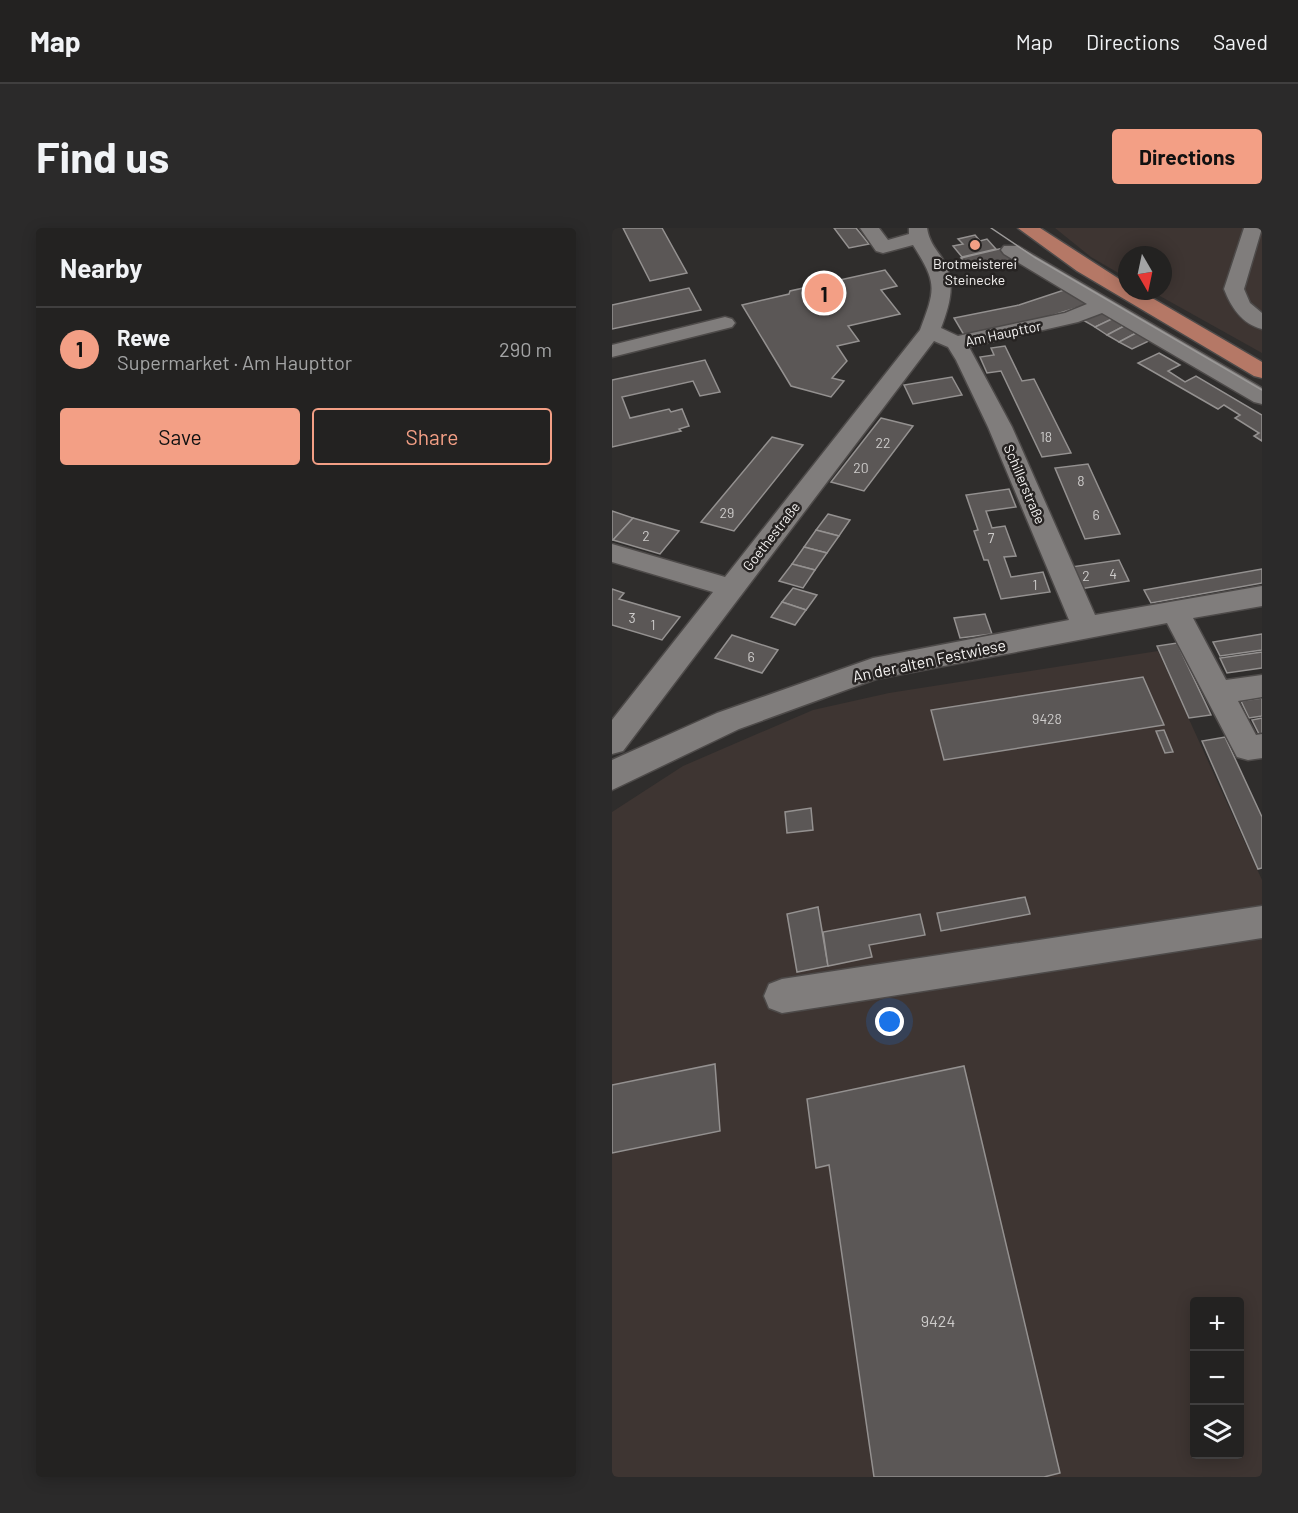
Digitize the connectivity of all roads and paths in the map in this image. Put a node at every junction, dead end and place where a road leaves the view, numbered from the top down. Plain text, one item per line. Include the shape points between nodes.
1 (869, 228) edge
2 (1026, 228) edge
3 (1252, 228) edge
4 (918, 233) edge
5 (1011, 250) dead end
6 (1104, 305) junction
7 (725, 323) dead end
8 (1262, 323) edge
9 (930, 331) junction
10 (956, 344) junction
11 (612, 351) edge
12 (1262, 371) edge
13 (1262, 397) edge
14 (612, 552) edge
15 (730, 588) junction
16 (1262, 596) edge
17 (1176, 613) junction
18 (1086, 627) junction
19 (1262, 686) edge
20 (1219, 693) junction
21 (612, 742) edge
22 (1257, 756) edge
23 (612, 777) edge
24 (1262, 922) edge
25 (782, 996) dead end

1 - 4 street via 884,247
2 - 12 main road via 1084,267
3 - 8 street via 1234,289 1241,306
4 - 9 street via 941,281 939,306
5 - 6 street
6 - 10 street, Am Haupttor via 1062,320
6 - 13 street
7 - 11 street
9 - 10 street, Am Haupttor
9 - 15 street, Goethestraße
10 - 18 street, Schillerstraße via 1000,427
14 - 15 street
15 - 21 street, Goethestraße
16 - 17 street, An der alten Festwiese
17 - 18 street, An der alten Festwiese
17 - 20 street
18 - 23 street, An der alten Festwiese via 873,669 728,720
19 - 20 street
20 - 22 street
24 - 25 street

